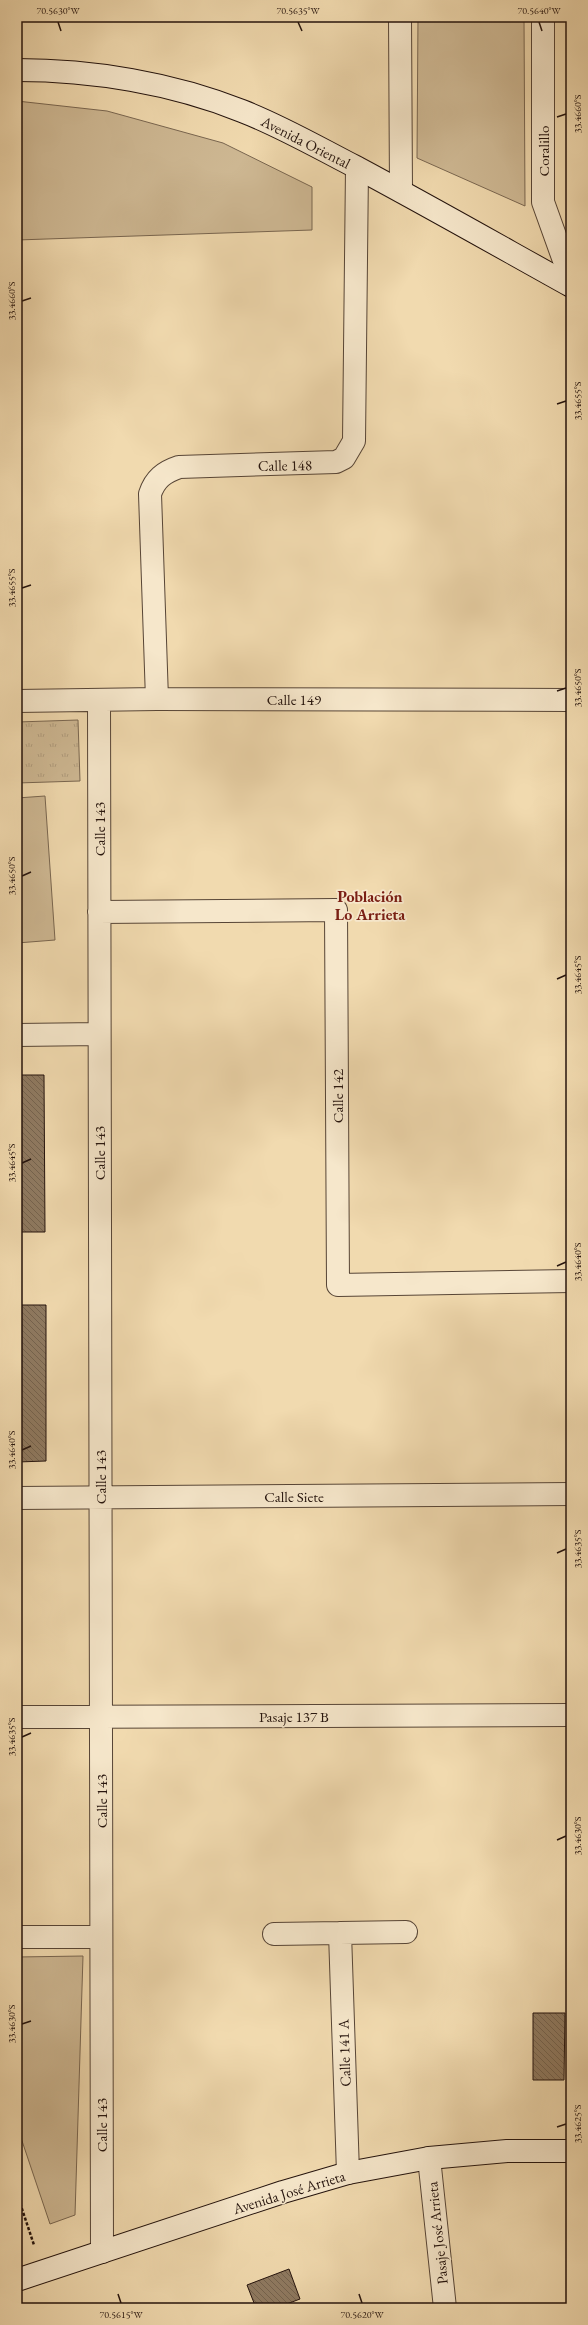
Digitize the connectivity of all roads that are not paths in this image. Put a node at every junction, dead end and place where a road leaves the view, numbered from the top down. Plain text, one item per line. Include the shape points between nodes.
1 (400, 17) edge
2 (542, 17) edge
3 (17, 70) edge
4 (357, 168) junction
5 (401, 191) junction
6 (571, 280) edge
7 (571, 286) edge
8 (157, 699) junction
9 (571, 700) edge
10 (17, 701) edge
11 (99, 701) junction
12 (99, 912) junction
13 (99, 1034) junction
14 (17, 1035) edge
15 (571, 1281) edge
16 (571, 1494) edge
17 (100, 1497) junction
18 (17, 1498) edge
19 (571, 1715) edge
20 (17, 1717) edge
21 (100, 1717) junction
22 (406, 1932) dead end
23 (340, 1933) junction
24 (274, 1934) dead end
25 (17, 1937) edge
26 (101, 1937) junction
27 (571, 2151) edge
28 (429, 2158) junction
29 (348, 2173) junction
30 (102, 2252) junction
31 (17, 2280) edge
32 (445, 2308) edge

1 - 5 street
2 - 6 street, Coralillo via 543,202
3 - 4 street, Avenida Oriental via 106,77 198,96 242,110 274,124
4 - 5 street, Avenida Oriental
4 - 8 street, Calle 148 via 354,441 344,458 336,462 179,467 165,473 153,484 150,494
5 - 7 street, Avenida Oriental
8 - 9 street, Calle 149
8 - 11 street, Calle 149
10 - 11 street, Calle 149
11 - 12 street, Calle 143
12 - 13 street, Calle 143
12 - 15 street, Calle 142 via 336,910 338,1285
13 - 14 street
13 - 17 street, Calle 143
16 - 17 street, Calle Siete
17 - 18 street, Calle Siete
17 - 21 street, Calle 143
19 - 21 street, Pasaje 137 B
20 - 21 street, Pasaje 137 B
21 - 26 street, Calle 143
22 - 23 street
23 - 24 street
23 - 29 street, Calle 141 A
25 - 26 street
26 - 30 street, Calle 143
27 - 28 street, Avenida José Arrieta via 507,2151
28 - 29 street, Avenida José Arrieta
28 - 32 street, Pasaje José Arrieta
29 - 30 street, Avenida José Arrieta
30 - 31 street, Avenida José Arrieta

